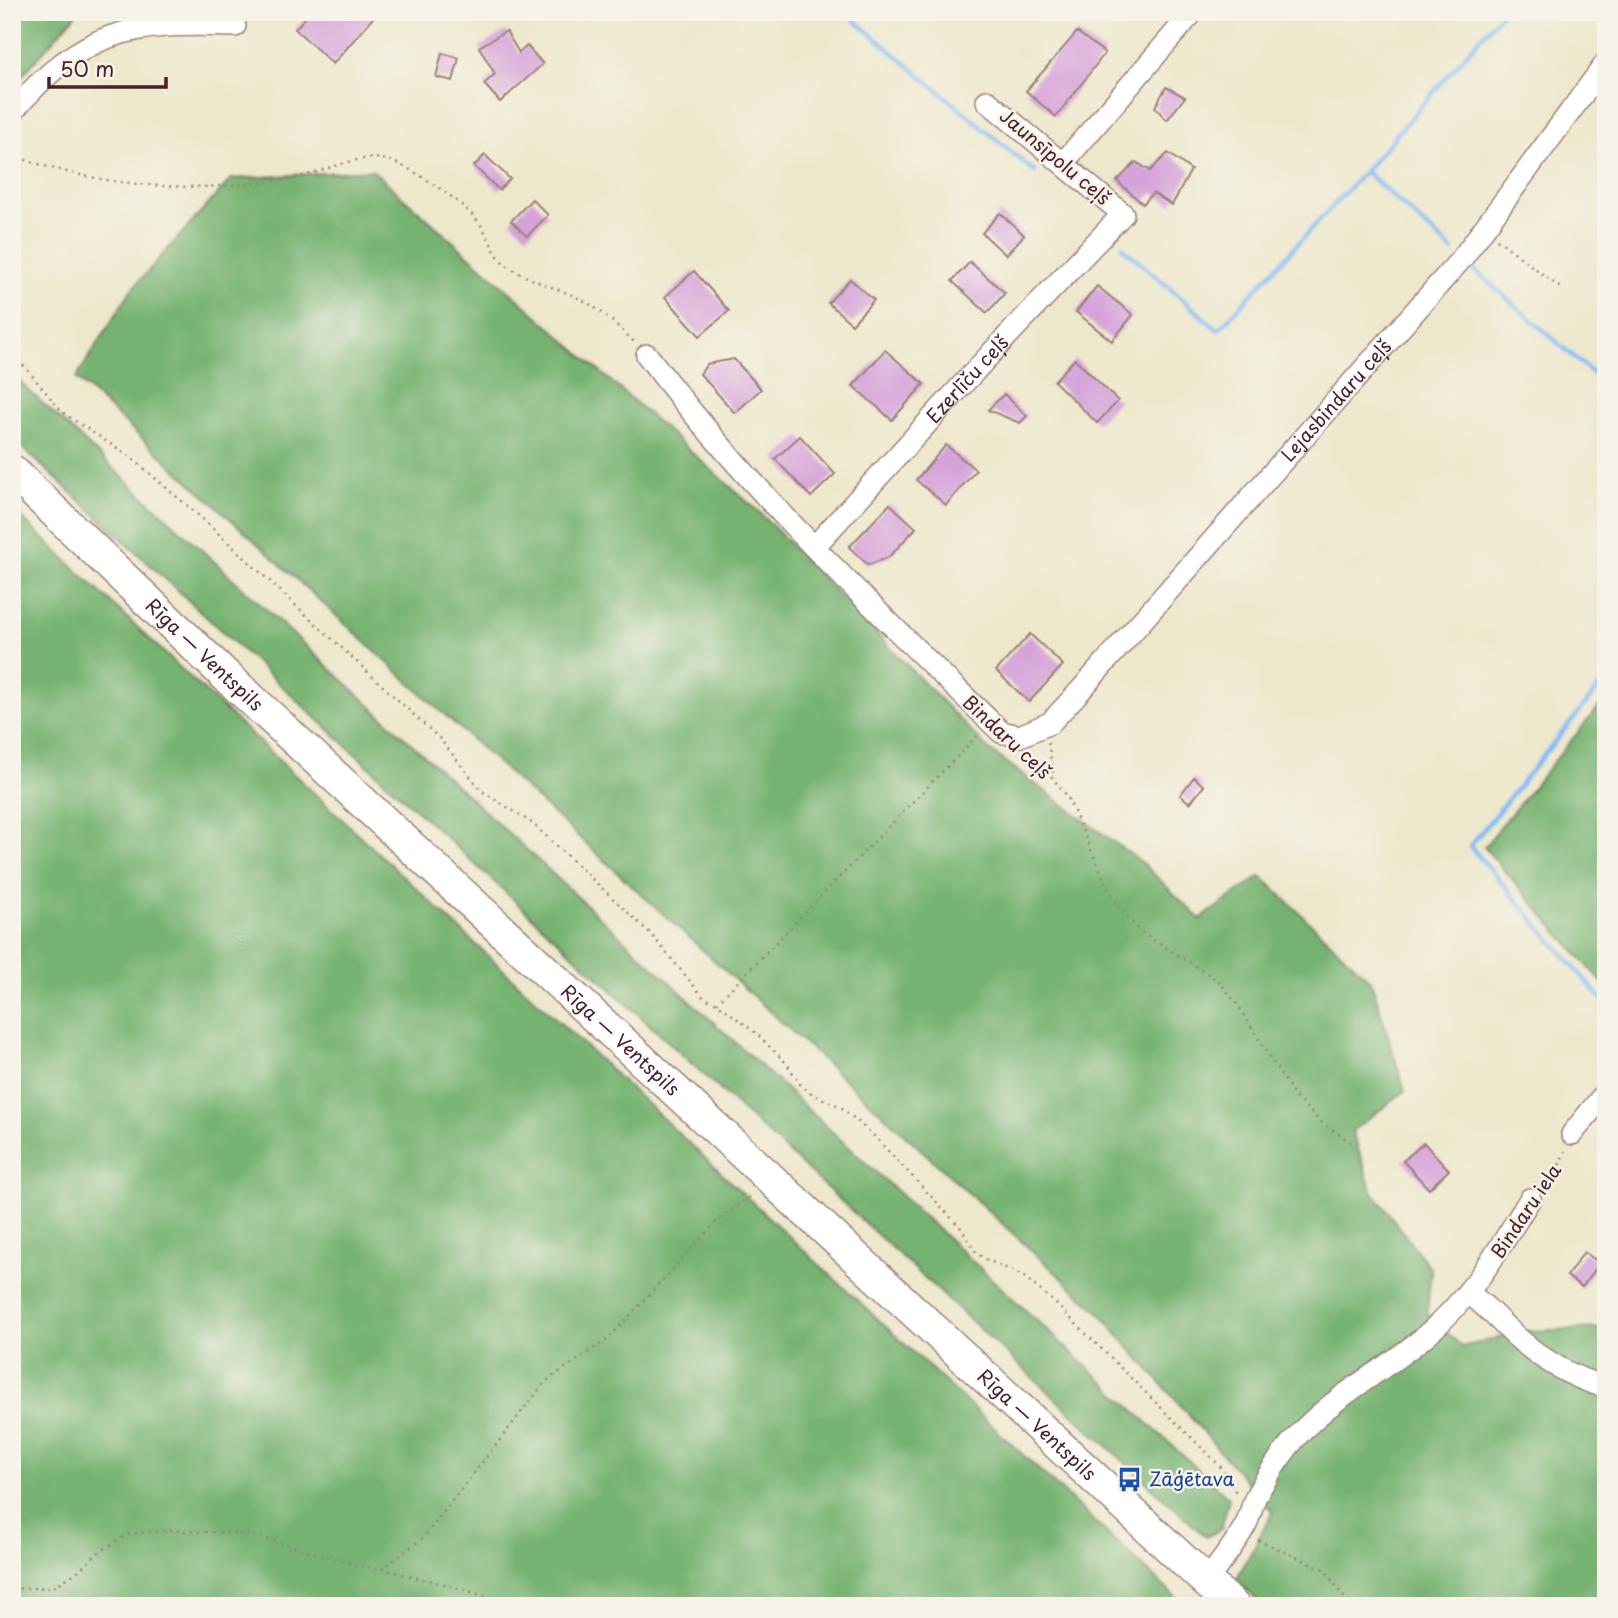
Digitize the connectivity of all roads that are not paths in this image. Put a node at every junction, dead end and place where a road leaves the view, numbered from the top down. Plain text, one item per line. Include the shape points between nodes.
1 (1193, 12) edge
2 (235, 26) dead end
3 (1606, 63) edge
4 (987, 101) dead end
5 (12, 112) edge
6 (1063, 163) junction
7 (1122, 214) joint
8 (647, 355) road end
9 (12, 471) edge
10 (815, 546) junction
11 (996, 727) joint
12 (1606, 1092) edge
13 (1572, 1134) road end
14 (1530, 1199) road end
15 (1467, 1293) junction
16 (1606, 1387) edge
17 (1206, 1581) junction
18 (1233, 1606) edge

1 - 6 street
2 - 5 street via 148,27 96,40 72,55
3 - 11 street, Lejasbindaru ceļš via 1462,257 1050,723 1020,736
4 - 6 street, Jaunsīpolu ceļš
6 - 7 street, Jaunsīpolu ceļš
7 - 10 street, Ezerlīču ceļš
8 - 10 street, Bindaru ceļš via 750,480
9 - 17 highway, Rīga — Ventspils via 224,674
10 - 11 street, Bindaru ceļš
12 - 13 street
14 - 15 street, Bindaru iela
15 - 16 street via 1545,1360
15 - 17 street, Bindaru iela via 1421,1340 1299,1434 1257,1495 1228,1553
17 - 18 highway, Rīga — Ventspils

